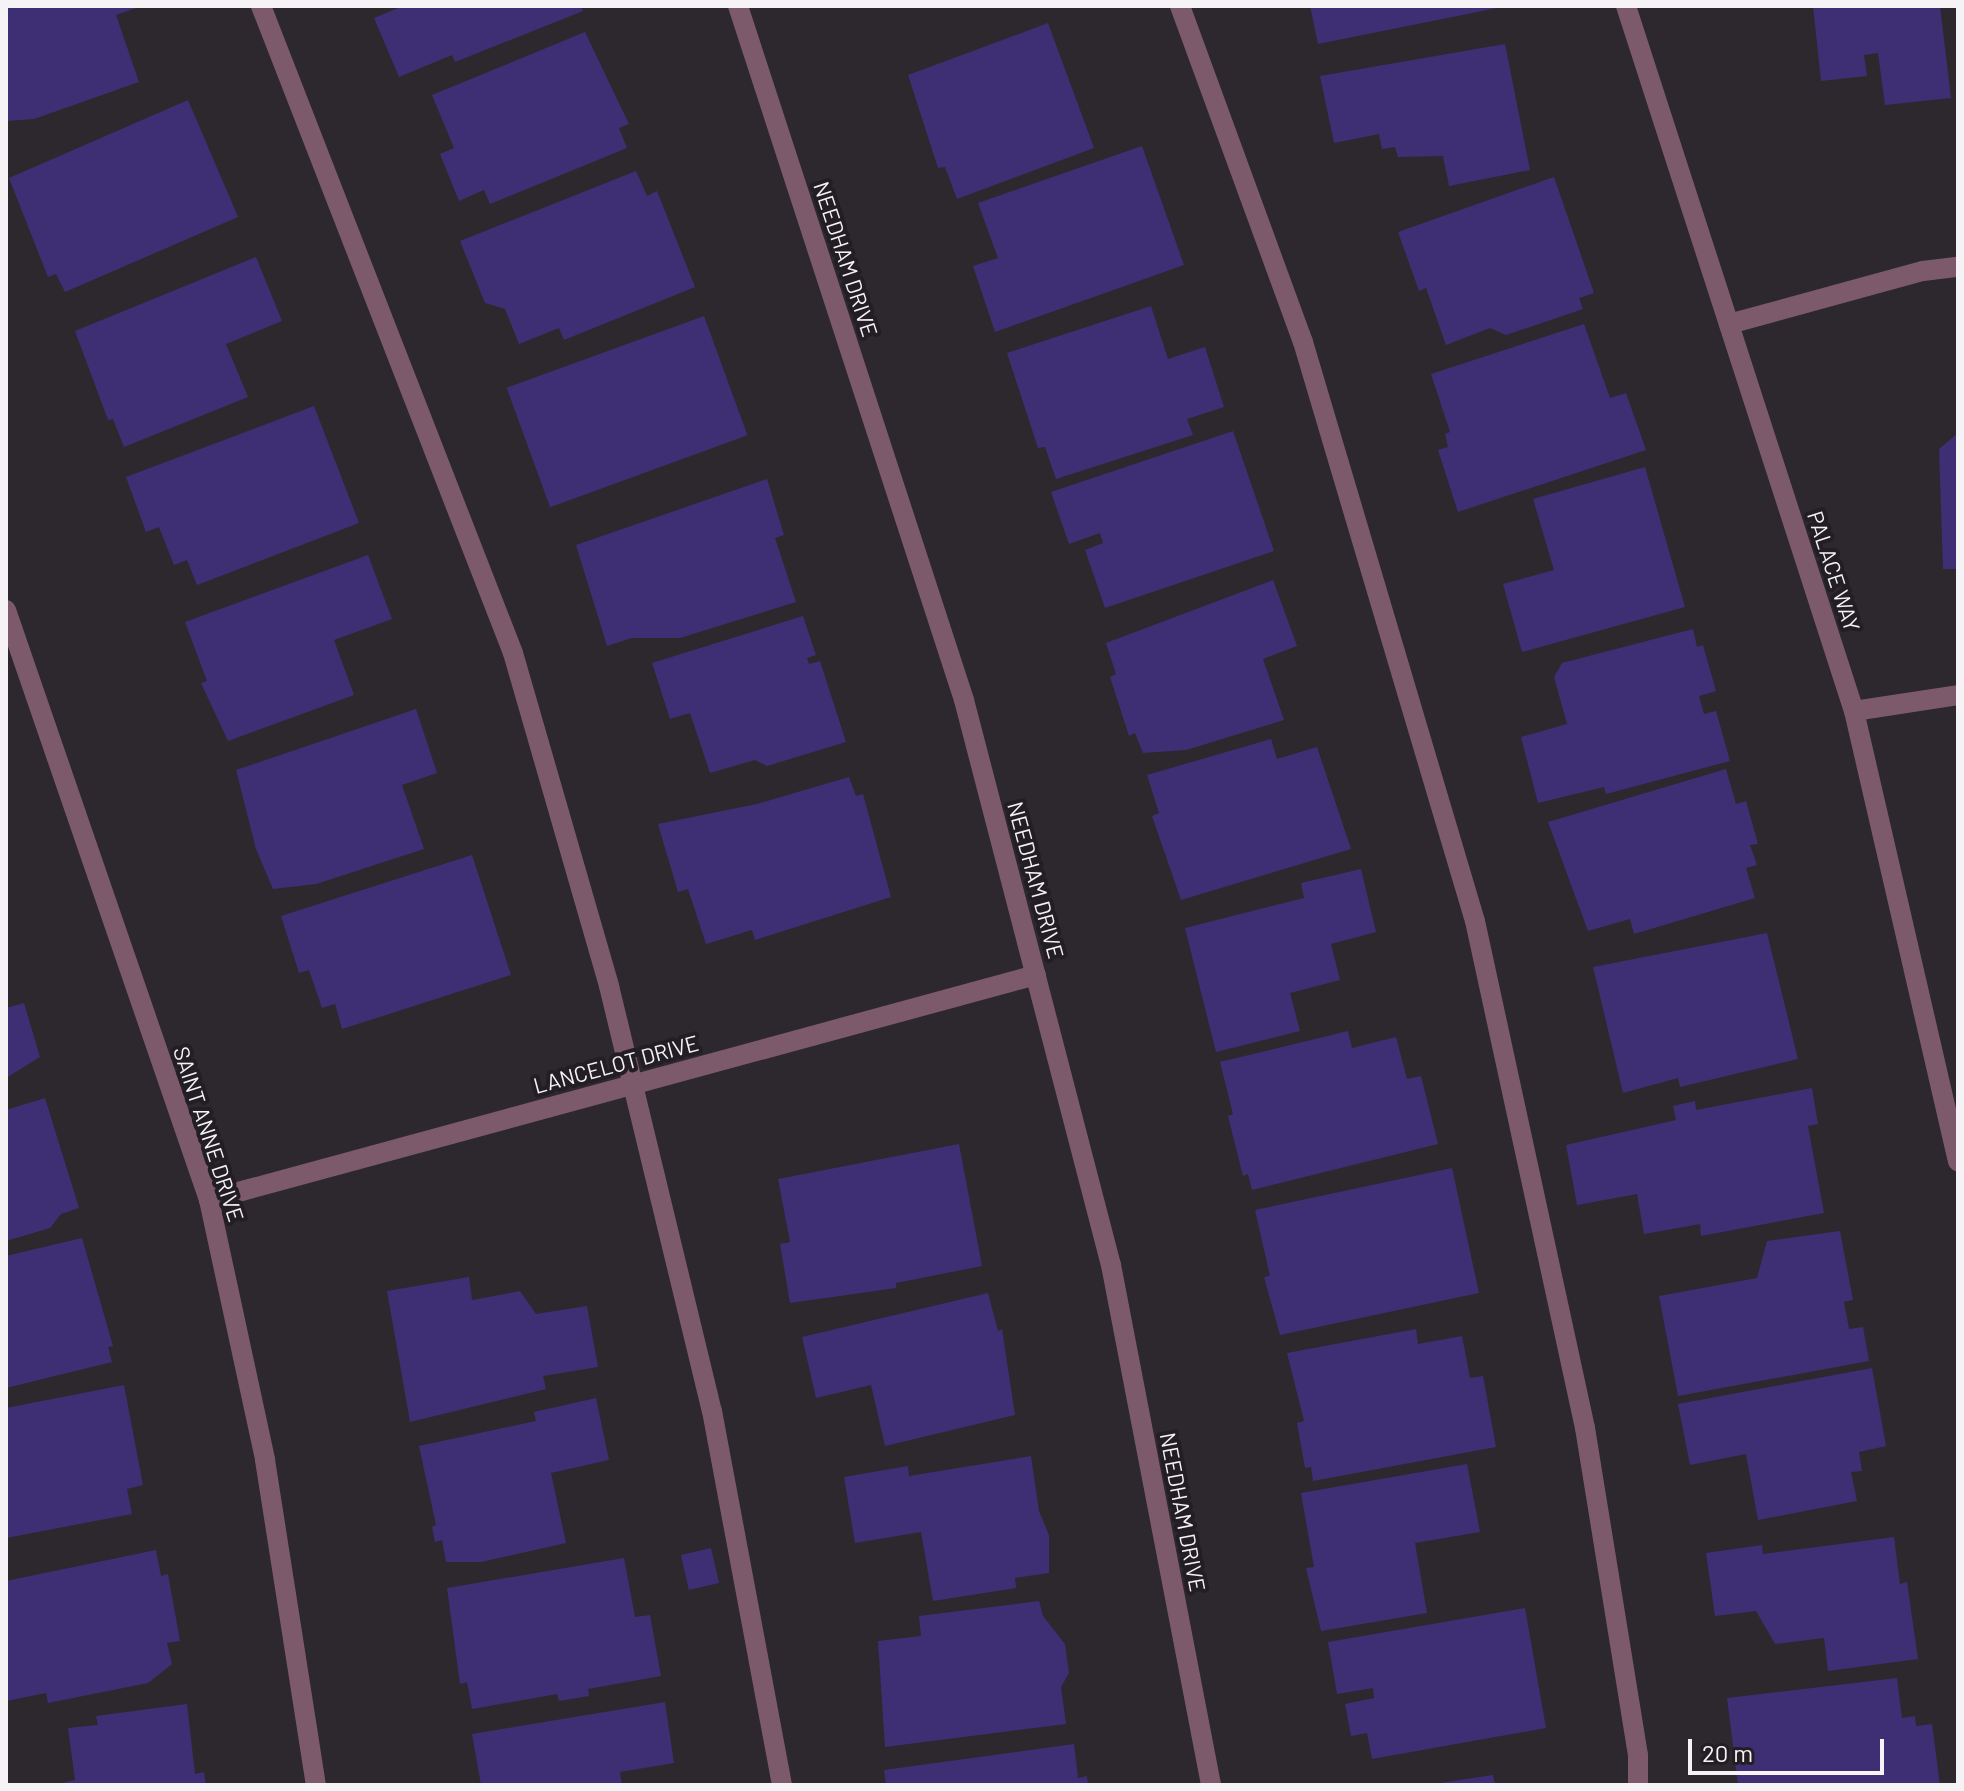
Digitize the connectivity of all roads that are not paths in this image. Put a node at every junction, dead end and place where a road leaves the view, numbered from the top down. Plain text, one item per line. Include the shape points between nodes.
1 (261, 6) edge
2 (738, 6) edge
3 (1180, 6) edge
4 (1626, 6) edge
5 (1958, 267) edge
6 (1729, 324) junction
7 (6, 610) edge
8 (1958, 695) edge
9 (1854, 711) junction
10 (1036, 975) junction
11 (633, 1085) junction
12 (1958, 1161) edge
13 (209, 1200) junction
14 (316, 1785) edge
15 (782, 1785) edge
16 (1211, 1785) edge
17 (1638, 1785) edge

1 - 11 street via 513,653
2 - 10 street, NEEDHAM DRIVE via 964,700
3 - 17 street via 1303,342 1475,921 1585,1428 1638,1755
4 - 6 street, PALACE WAY
5 - 6 street via 1923,271
6 - 9 street, PALACE WAY
7 - 13 street, SAINT ANNE DRIVE
8 - 9 street
9 - 12 street, PALACE WAY
10 - 11 street, LANCELOT DRIVE
10 - 16 street, NEEDHAM DRIVE via 1111,1265
11 - 13 street, LANCELOT DRIVE
11 - 15 street via 712,1411
13 - 14 street, SAINT ANNE DRIVE via 265,1460

